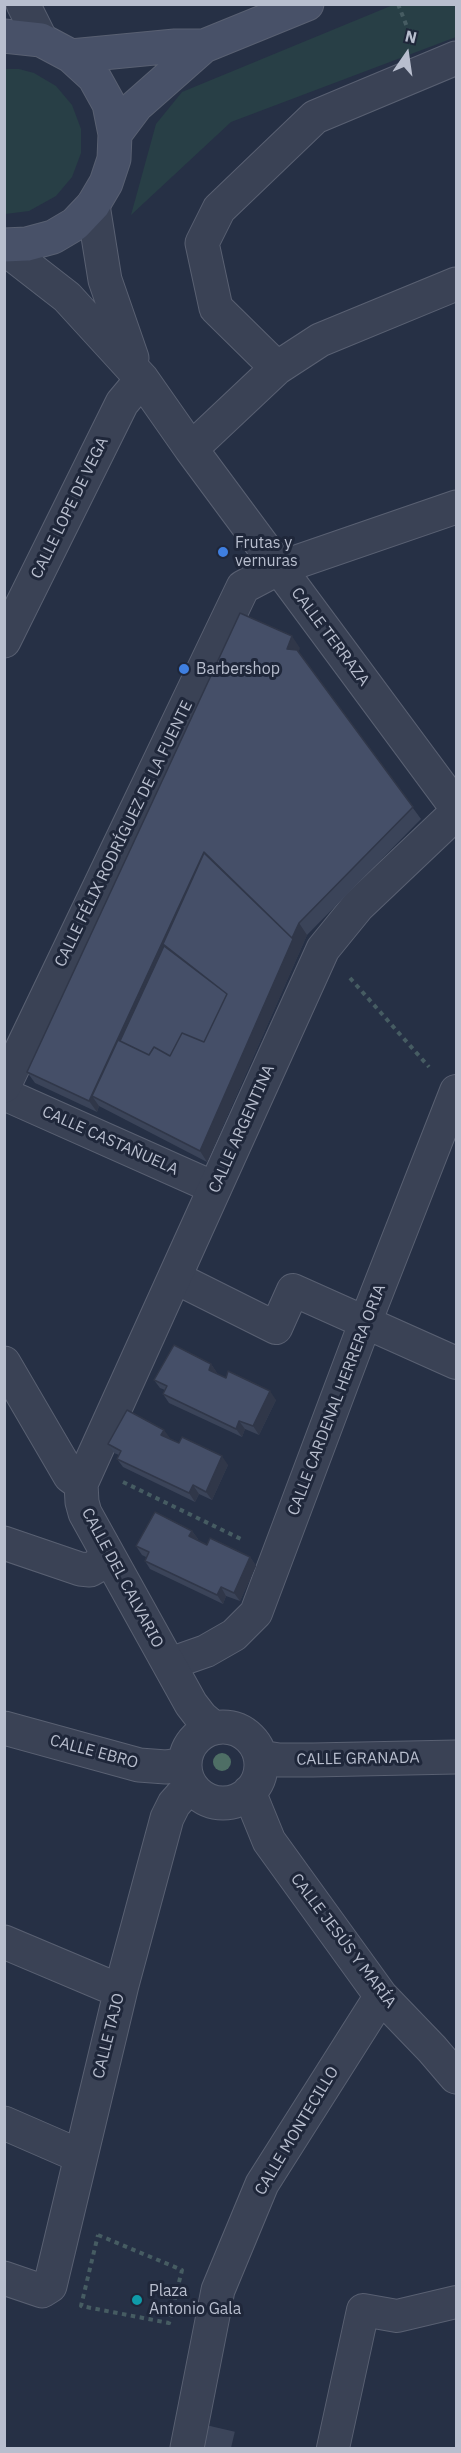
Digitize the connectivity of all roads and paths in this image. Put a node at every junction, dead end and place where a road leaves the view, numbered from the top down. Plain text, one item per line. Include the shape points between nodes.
1 (24, 4) edge
2 (307, 4) edge
3 (398, 4) edge
4 (4, 36) edge
5 (41, 40) junction
6 (413, 42) dead end
7 (204, 46) junction
8 (71, 56) junction
9 (456, 58) edge
10 (115, 134) junction
11 (93, 205) junction
12 (4, 247) edge
13 (455, 287) edge
14 (277, 369) junction
15 (142, 379) junction
16 (191, 449) junction
17 (456, 507) edge
18 (279, 568) junction
19 (4, 641) edge
20 (456, 807) edge
21 (456, 813) edge
22 (323, 949) junction
23 (4, 1086) edge
24 (455, 1093) edge
25 (4, 1094) edge
26 (215, 1188) junction
27 (176, 1278) junction
28 (365, 1323) junction
29 (4, 1363) edge
30 (456, 1363) edge
31 (85, 1475) junction
32 (4, 1543) edge
33 (107, 1554) junction
34 (277, 1557) junction
35 (169, 1664) junction
36 (4, 1728) edge
37 (214, 1728) junction
38 (260, 1757) junction
39 (456, 1757) edge
40 (188, 1775) junction
41 (249, 1792) junction
42 (4, 1942) edge
43 (122, 1985) junction
44 (381, 1996) junction
45 (444, 2053) edge
46 (456, 2078) edge
47 (4, 2123) edge
48 (80, 2159) junction
49 (98, 2235) joint
50 (4, 2278) edge
51 (456, 2302) edge
52 (192, 2442) edge
53 (333, 2448) edge

1 - 5 street
2 - 7 main road
3 - 6 path
4 - 5 main road
5 - 8 main road
7 - 8 main road
7 - 10 main road via 136,106
8 - 10 main road via 94,77 109,104
9 - 14 street via 315,117 219,209 202,243 216,308
10 - 11 main road via 114,159
11 - 12 main road via 75,224 52,237
11 - 15 street, CALLE TERRAZA via 105,280 127,348
12 - 15 street, CALLE TERRAZA via 67,297
13 - 14 street via 320,340
14 - 16 street
15 - 16 street, CALLE TERRAZA
15 - 19 street, CALLE LOPE DE VEGA via 122,403
16 - 18 street, CALLE TERRAZA
17 - 18 street, CALLE FÉLIX RODRÍGUEZ DE LA FUENTE
18 - 20 street, CALLE TERRAZA
18 - 23 street, CALLE FÉLIX RODRÍGUEZ DE LA FUENTE via 243,587
21 - 22 street, CALLE ARGENTINA via 358,906
22 - 24 path
22 - 26 street, CALLE ARGENTINA
24 - 28 street, CALLE CARDENAL HERRERA ORIA
25 - 26 street, CALLE CASTAÑUELA
26 - 27 street, CALLE ARGENTINA
27 - 28 street via 276,1328 293,1290
27 - 31 street, CALLE ARGENTINA
28 - 30 street
28 - 34 street, CALLE CARDENAL HERRERA ORIA
29 - 31 street, CALLE DEL CALVARIO via 70,1476
31 - 33 street, CALLE DEL CALVARIO via 85,1513
31 - 34 path
32 - 33 street via 80,1569 90,1570
33 - 35 street, CALLE DEL CALVARIO
34 - 35 street, CALLE CARDENAL HERRERA ORIA via 256,1613 234,1635 206,1651
35 - 37 street, CALLE DEL CALVARIO via 191,1704
36 - 40 street, CALLE EBRO
37 - 38 street via 237,1730 248,1737
37 - 40 street via 202,1733 187,1752
38 - 39 street, CALLE GRANADA
38 - 41 street via 259,1776
40 - 41 street via 209,1800 219,1803
40 - 43 street, CALLE TAJO via 167,1818
41 - 44 street, CALLE JESÚS Y MARÍA via 269,1841
42 - 43 street via 106,1985
43 - 48 street, CALLE TAJO
44 - 45 street, CALLE JESÚS Y MARÍA
44 - 52 street, CALLE MONTECILLO via 262,2184 218,2290
45 - 46 street, CALLE JESÚS Y MARÍA
47 - 48 street via 73,2152
48 - 50 street, CALLE TAJO via 50,2286 42,2291
49 - 49 path via 81,2307 169,2323 182,2270
51 - 53 street via 397,2316 363,2310

